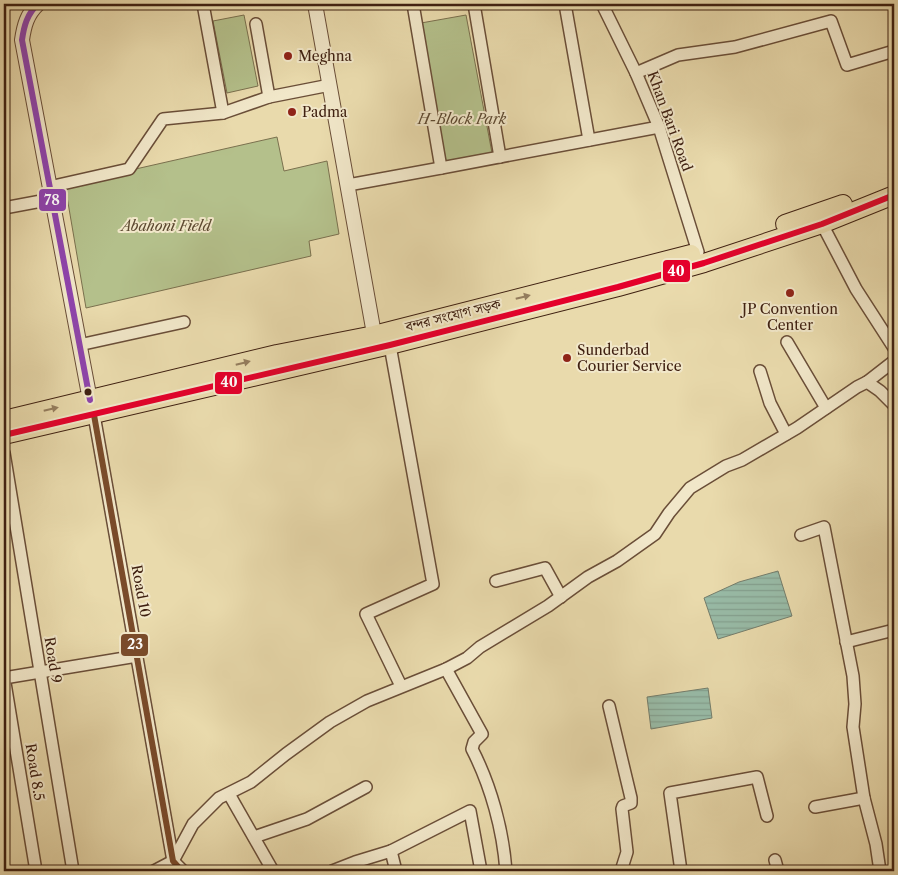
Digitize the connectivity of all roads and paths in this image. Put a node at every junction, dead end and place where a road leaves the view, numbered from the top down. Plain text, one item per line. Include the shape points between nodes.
1 (203, 4) edge
2 (315, 4) edge
3 (413, 4) edge
4 (474, 4) edge
5 (565, 4) edge
6 (602, 4) edge
7 (32, 5) edge
8 (256, 24) dead end
9 (894, 51) edge
10 (636, 73) junction
11 (330, 85) junction
12 (270, 97) junction
13 (223, 113) junction
14 (659, 126) junction
15 (589, 140) junction
16 (500, 157) junction
17 (441, 168) junction
18 (894, 183) edge
19 (348, 185) junction
20 (51, 193) junction
21 (894, 195) edge
22 (4, 208) edge
23 (822, 224) junction
24 (698, 252) junction
25 (184, 322) dead end
26 (382, 340) junction
27 (787, 342) dead end
28 (79, 345) junction
29 (894, 348) edge
30 (894, 361) edge
31 (760, 371) dead end
32 (867, 382) junction
33 (894, 405) edge
34 (92, 407) junction
35 (826, 408) junction
36 (4, 420) edge
37 (786, 434) junction
38 (4, 435) edge
39 (4, 453) edge
40 (801, 535) dead end
41 (496, 581) dead end
42 (561, 597) junction
43 (894, 630) edge
44 (846, 642) junction
45 (137, 656) junction
46 (446, 669) junction
47 (40, 672) junction
48 (4, 678) edge
49 (401, 686) junction
50 (609, 706) dead end
51 (366, 787) dead end
52 (229, 794) junction
53 (864, 798) junction
54 (815, 807) dead end
55 (767, 816) dead end
56 (254, 837) junction
57 (391, 851) junction
58 (173, 861) junction
59 (36, 871) edge
60 (73, 871) edge
61 (154, 871) edge
62 (182, 871) edge
63 (273, 871) edge
64 (332, 871) edge
65 (396, 871) edge
66 (481, 871) edge
67 (506, 871) edge
68 (621, 871) edge
69 (681, 871) edge
70 (880, 871) edge

1 - 13 street
2 - 11 street
3 - 17 street
4 - 16 street
5 - 15 street
6 - 10 street, Khan Bari Road
7 - 20 street via 22,40
8 - 12 street
9 - 10 street via 847,65 832,21 735,47 678,54
10 - 14 street, Khan Bari Road
11 - 12 street
11 - 19 street
12 - 13 street
13 - 20 street via 163,119 129,169
14 - 15 street
14 - 24 street, Khan Bari Road
15 - 16 street
16 - 17 street
17 - 19 street
18 - 24 highway, বন্দর সংযোগ সড়ক via 852,201
19 - 26 street
20 - 22 street
20 - 28 street
21 - 23 highway, বন্দর সংযোগ সড়ক
23 - 26 highway, বন্দর সংযোগ সড়ক via 618,287
23 - 29 street via 856,289
26 -> 24 highway, বন্দর সংযোগ সড়ক
25 - 28 street
26 - 34 highway, বন্দর সংযোগ সড়ক via 277,354
26 - 49 street via 432,584 366,614
27 - 35 street
28 - 34 street
30 - 32 street
31 - 37 street via 770,404
32 - 33 street
32 - 35 street
36 -> 34 highway, বন্দর সংযোগ সড়ক
34 - 38 highway, বন্দর সংযোগ সড়ক
34 - 45 street, Road 10
35 - 37 street
37 - 42 street via 690,488 655,534
39 - 47 street, Road 9
40 - 44 street via 824,526
41 - 42 street via 545,568
42 - 46 street
43 - 44 street
44 - 53 street via 853,676 854,727
45 - 47 street
45 - 58 street, Road 10
46 - 49 street
46 - 67 street via 482,734 472,748 481,766 499,826
47 - 48 street
47 - 60 street, Road 9
48 - 59 street, Road 8.5
49 - 52 street via 330,722 251,782
50 - 68 street via 632,798 631,803 622,809 627,852
51 - 56 street via 307,819
52 - 56 street
52 - 58 street via 220,798 193,824
53 - 54 street
53 - 70 street
55 - 69 street via 757,777 670,793
56 - 63 street
57 - 64 street
57 - 65 street
57 - 66 street via 470,811
58 - 61 street
58 - 62 street

